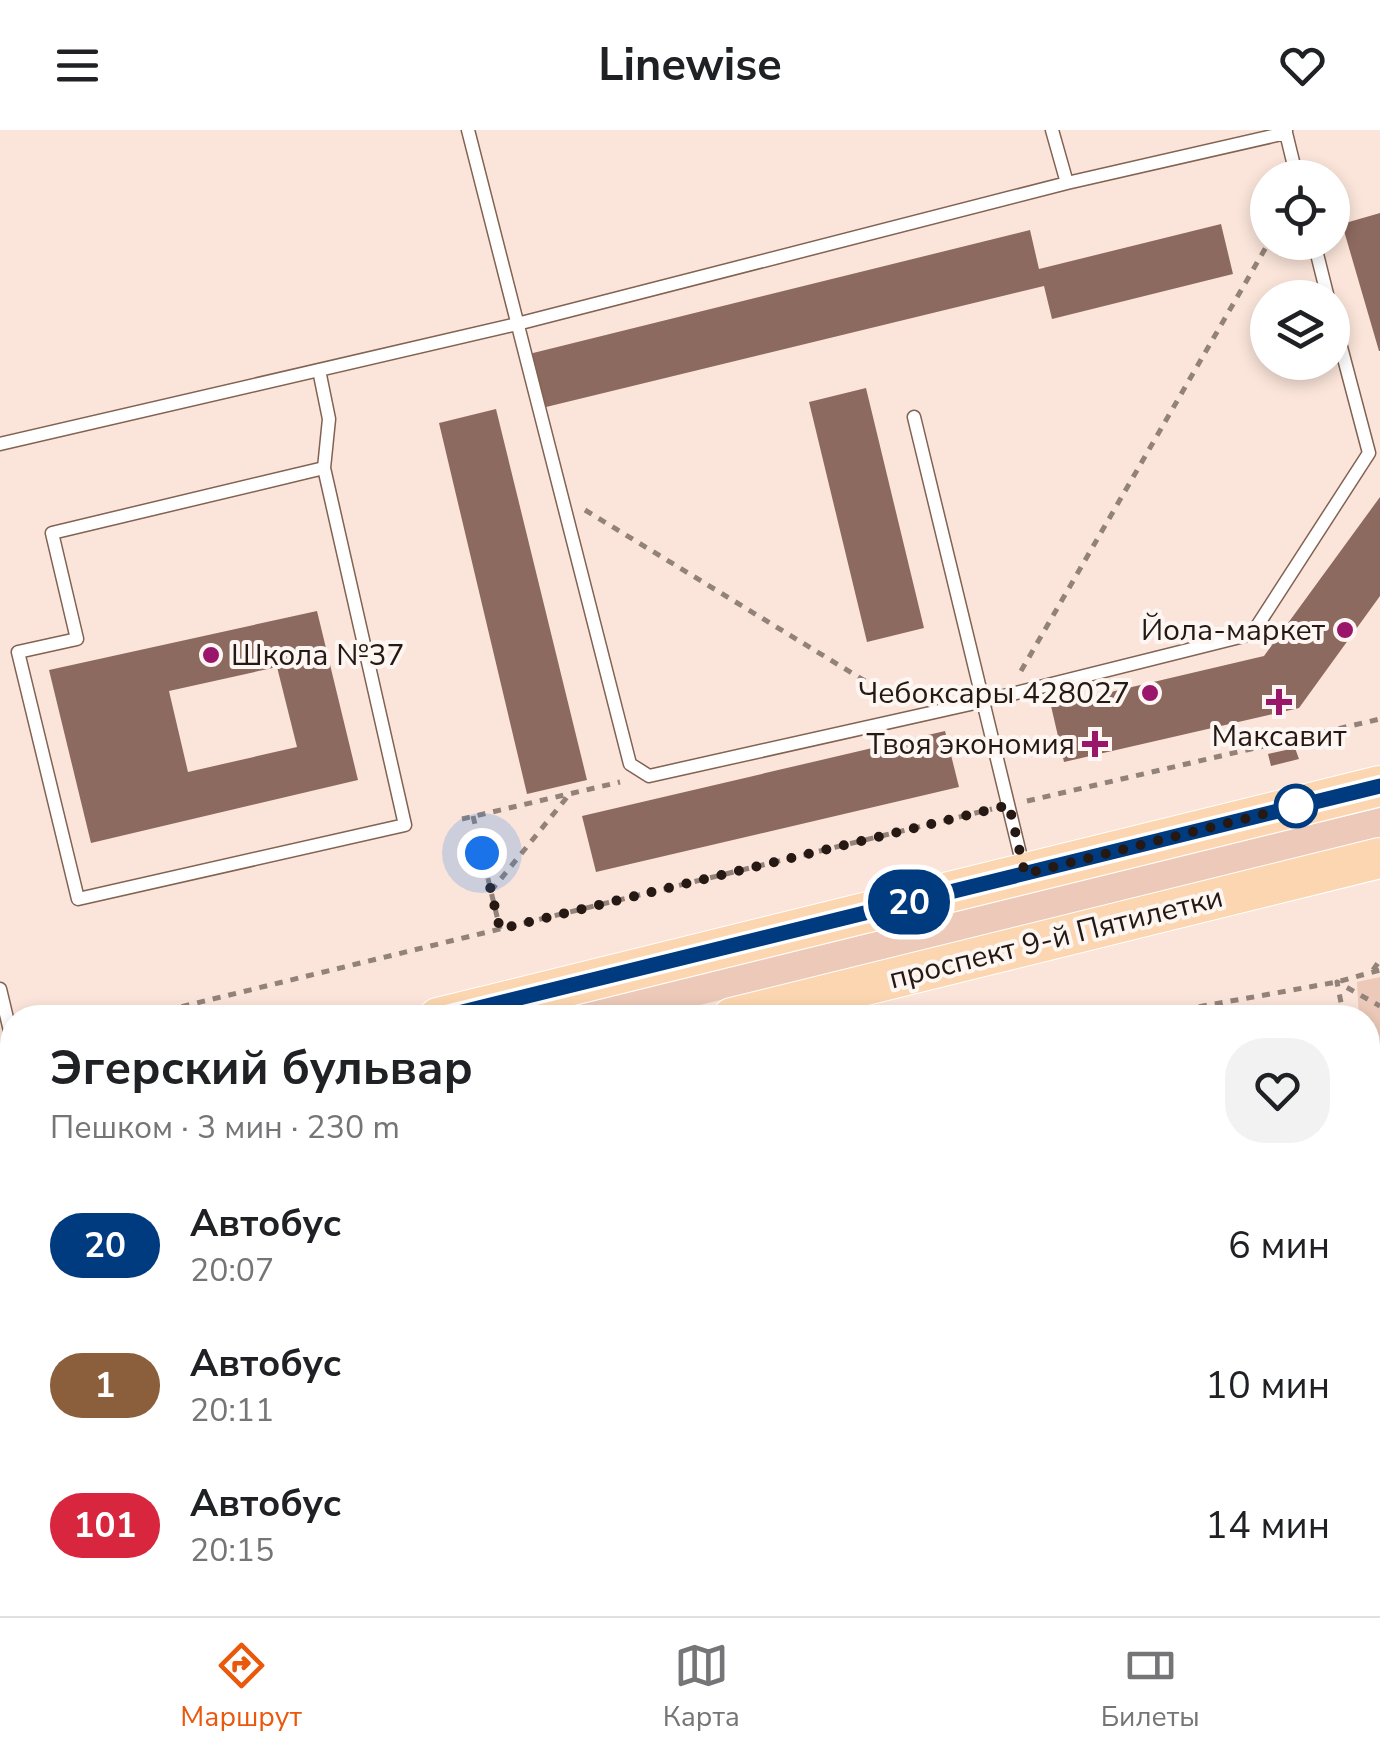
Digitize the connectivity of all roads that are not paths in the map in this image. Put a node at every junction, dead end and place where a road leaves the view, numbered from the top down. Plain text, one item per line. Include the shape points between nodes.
1 (468, 130) edge
2 (1052, 130) edge
3 (1286, 131) edge
4 (1293, 160) edge
5 (1068, 183) junction
6 (517, 324) junction
7 (319, 370) junction
8 (1350, 380) edge
9 (914, 417) dead end
10 (0, 444) edge
11 (324, 468) junction
12 (984, 701) junction
13 (1380, 786) edge
14 (1380, 858) edge
15 (1025, 874) junction
16 (491, 1005) edge
17 (785, 1005) edge

1 - 6 lane
2 - 5 lane
3 - 4 lane
3 - 5 lane
5 - 6 lane
6 - 7 lane
6 - 12 lane via 630,764 649,776
7 - 10 lane
7 - 11 lane via 329,419
8 - 12 lane via 1369,453 1252,634
9 - 12 lane
11 - 11 lane via 52,534 77,640 18,652 78,899 405,825
12 - 15 lane
13 - 15 main road
14 - 17 main road, проспект 9-й Пятилетки
15 - 16 main road

